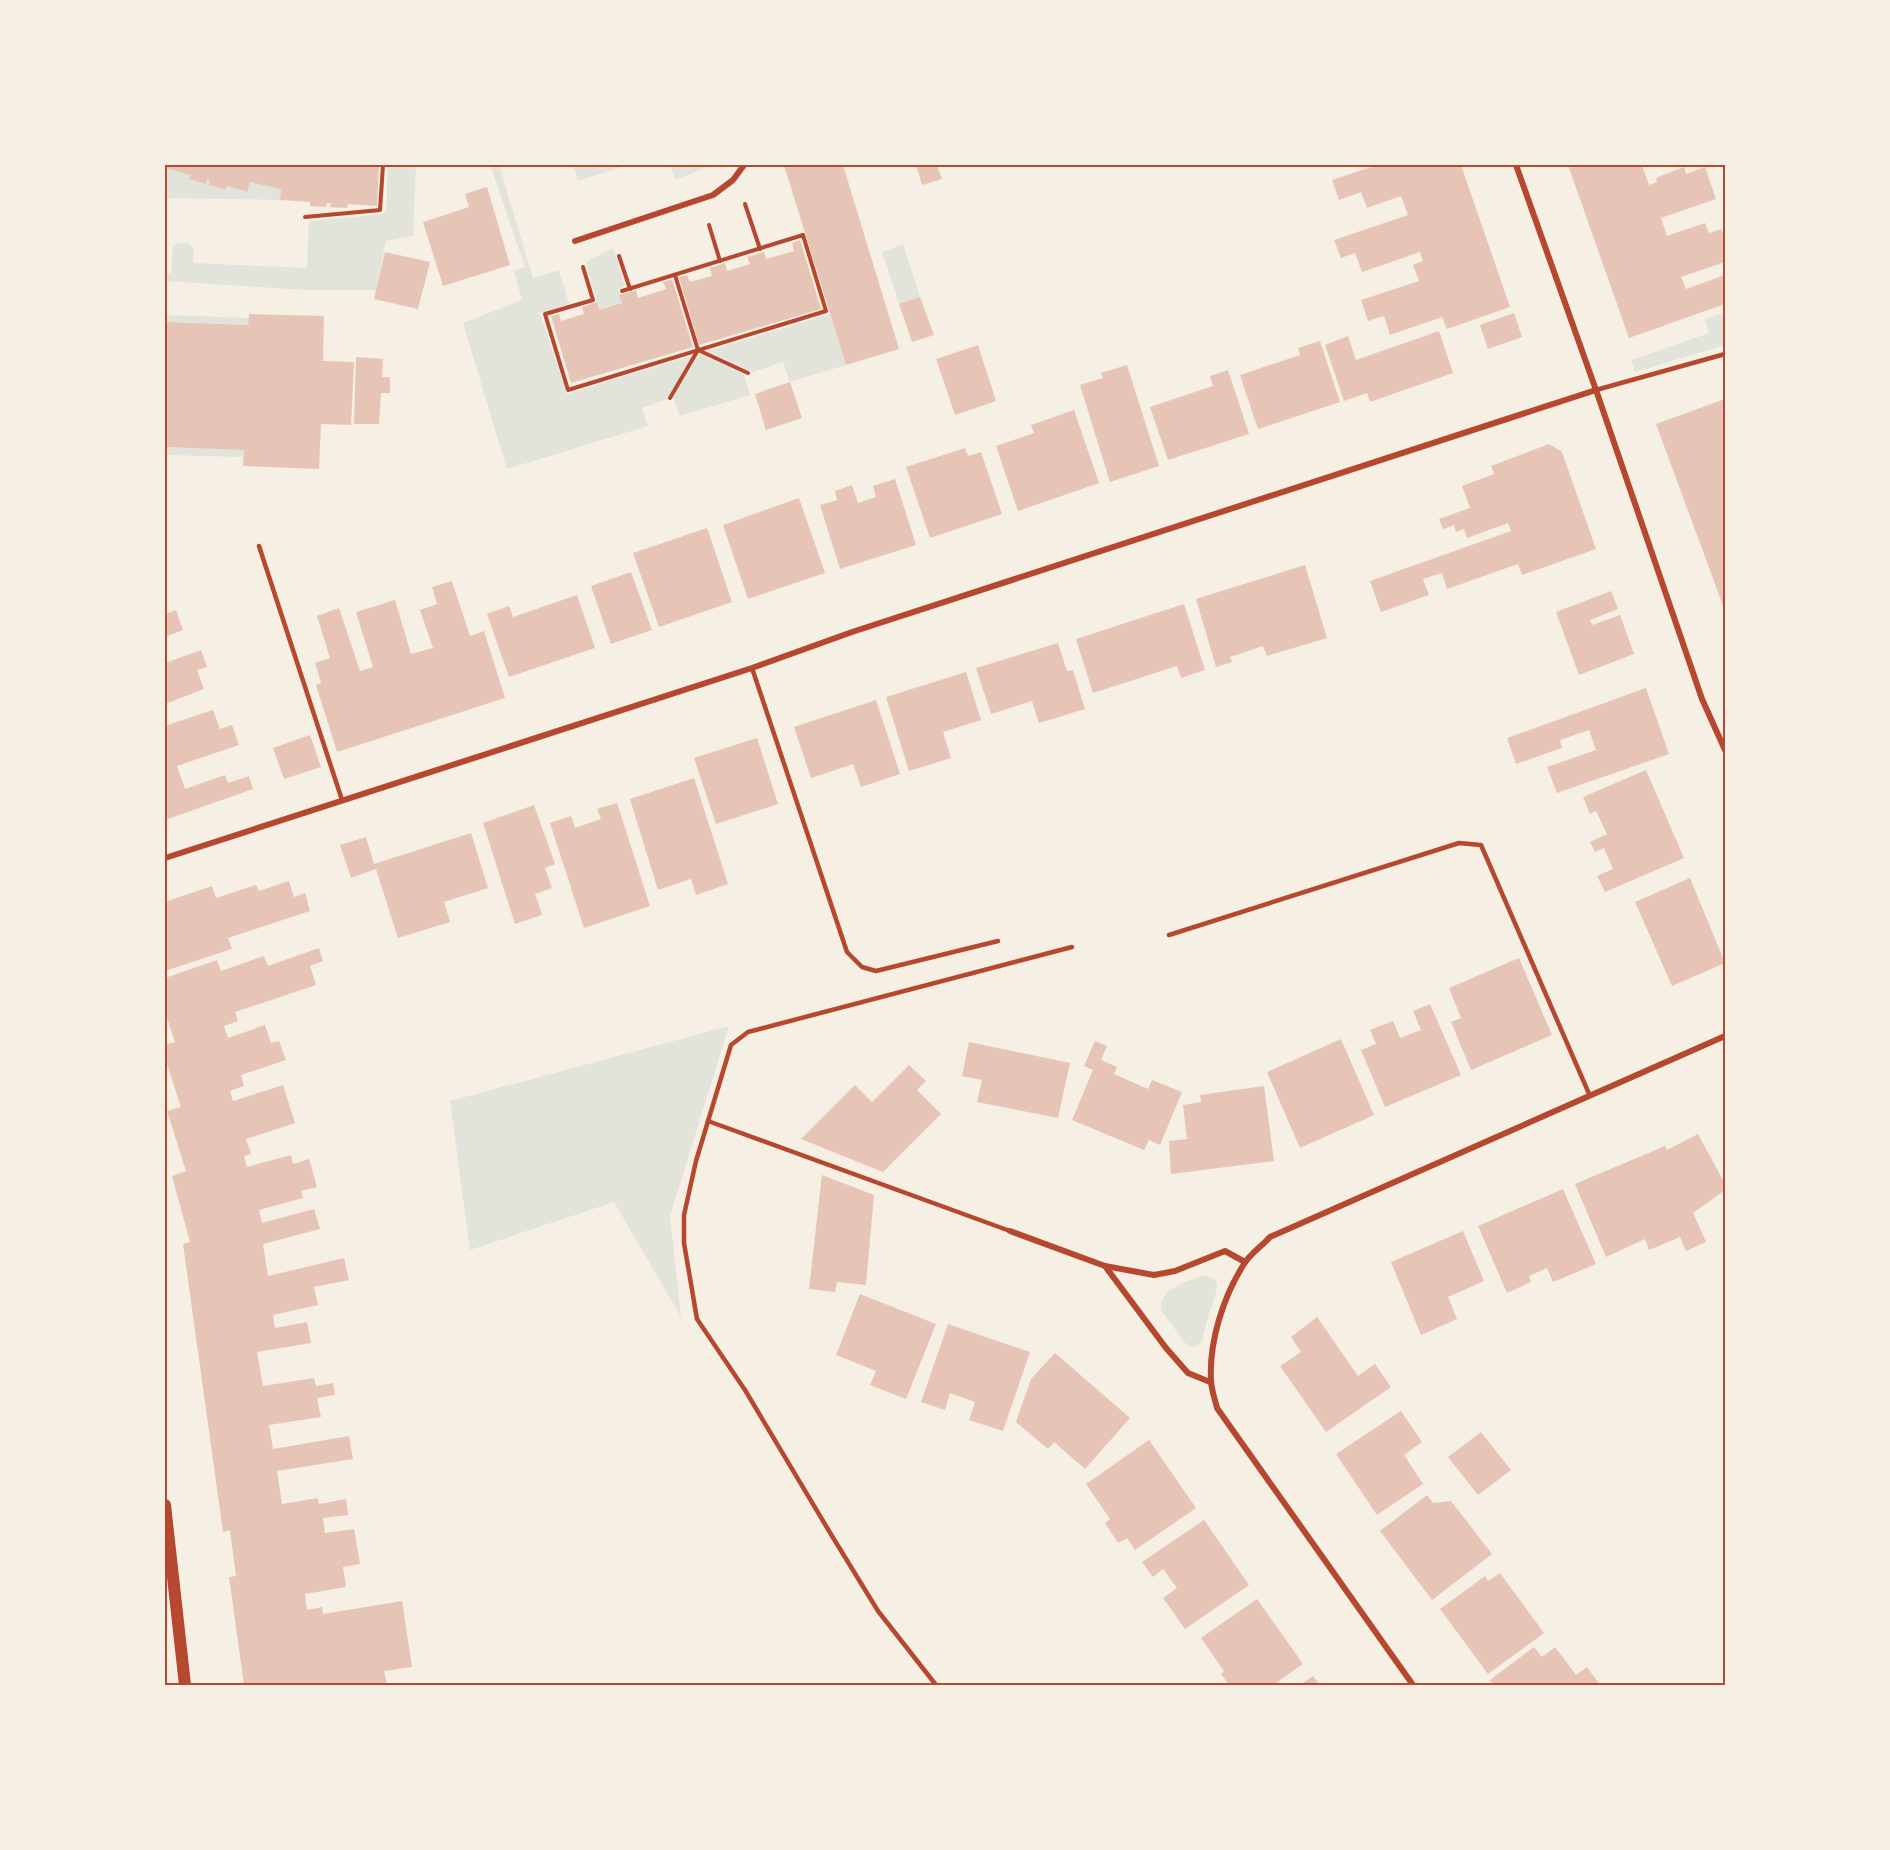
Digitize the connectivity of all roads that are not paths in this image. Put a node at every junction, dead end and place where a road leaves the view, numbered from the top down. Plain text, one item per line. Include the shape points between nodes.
1 (744, 165) edge
2 (1516, 165) edge
3 (575, 241) road end
4 (1725, 354) edge
5 (1596, 390) junction
6 (259, 546) dead end
7 (752, 668) junction
8 (1725, 750) edge
9 (342, 800) junction
10 (165, 858) edge
11 (1169, 935) dead end
12 (998, 941) dead end
13 (1072, 947) dead end
14 (1725, 1036) edge
15 (1590, 1096) junction
16 (708, 1121) junction
17 (1010, 1231) joint
18 (1245, 1262) junction
19 (1105, 1266) junction
20 (1210, 1382) junction
21 (165, 1505) edge
22 (186, 1685) edge
23 (936, 1685) edge
24 (1413, 1685) edge

1 - 3 street via 713,195
2 - 5 street
4 - 5 lane
5 - 7 street via 863,628
5 - 8 street via 1702,699
6 - 9 lane
7 - 9 street
7 - 12 lane via 847,952 862,968 876,971
9 - 10 street
11 - 15 lane via 1459,843 1481,845
13 - 16 lane via 748,1032 731,1045
14 - 15 street
15 - 18 street via 1270,1237
16 - 17 lane
16 - 23 lane via 684,1215 684,1244 697,1319 745,1390 878,1611
17 - 19 street
18 - 19 street via 1225,1251 1154,1275
18 - 20 street via 1220,1318
19 - 20 street via 1166,1348 1188,1372
20 - 24 street via 1217,1408
21 - 22 main road

